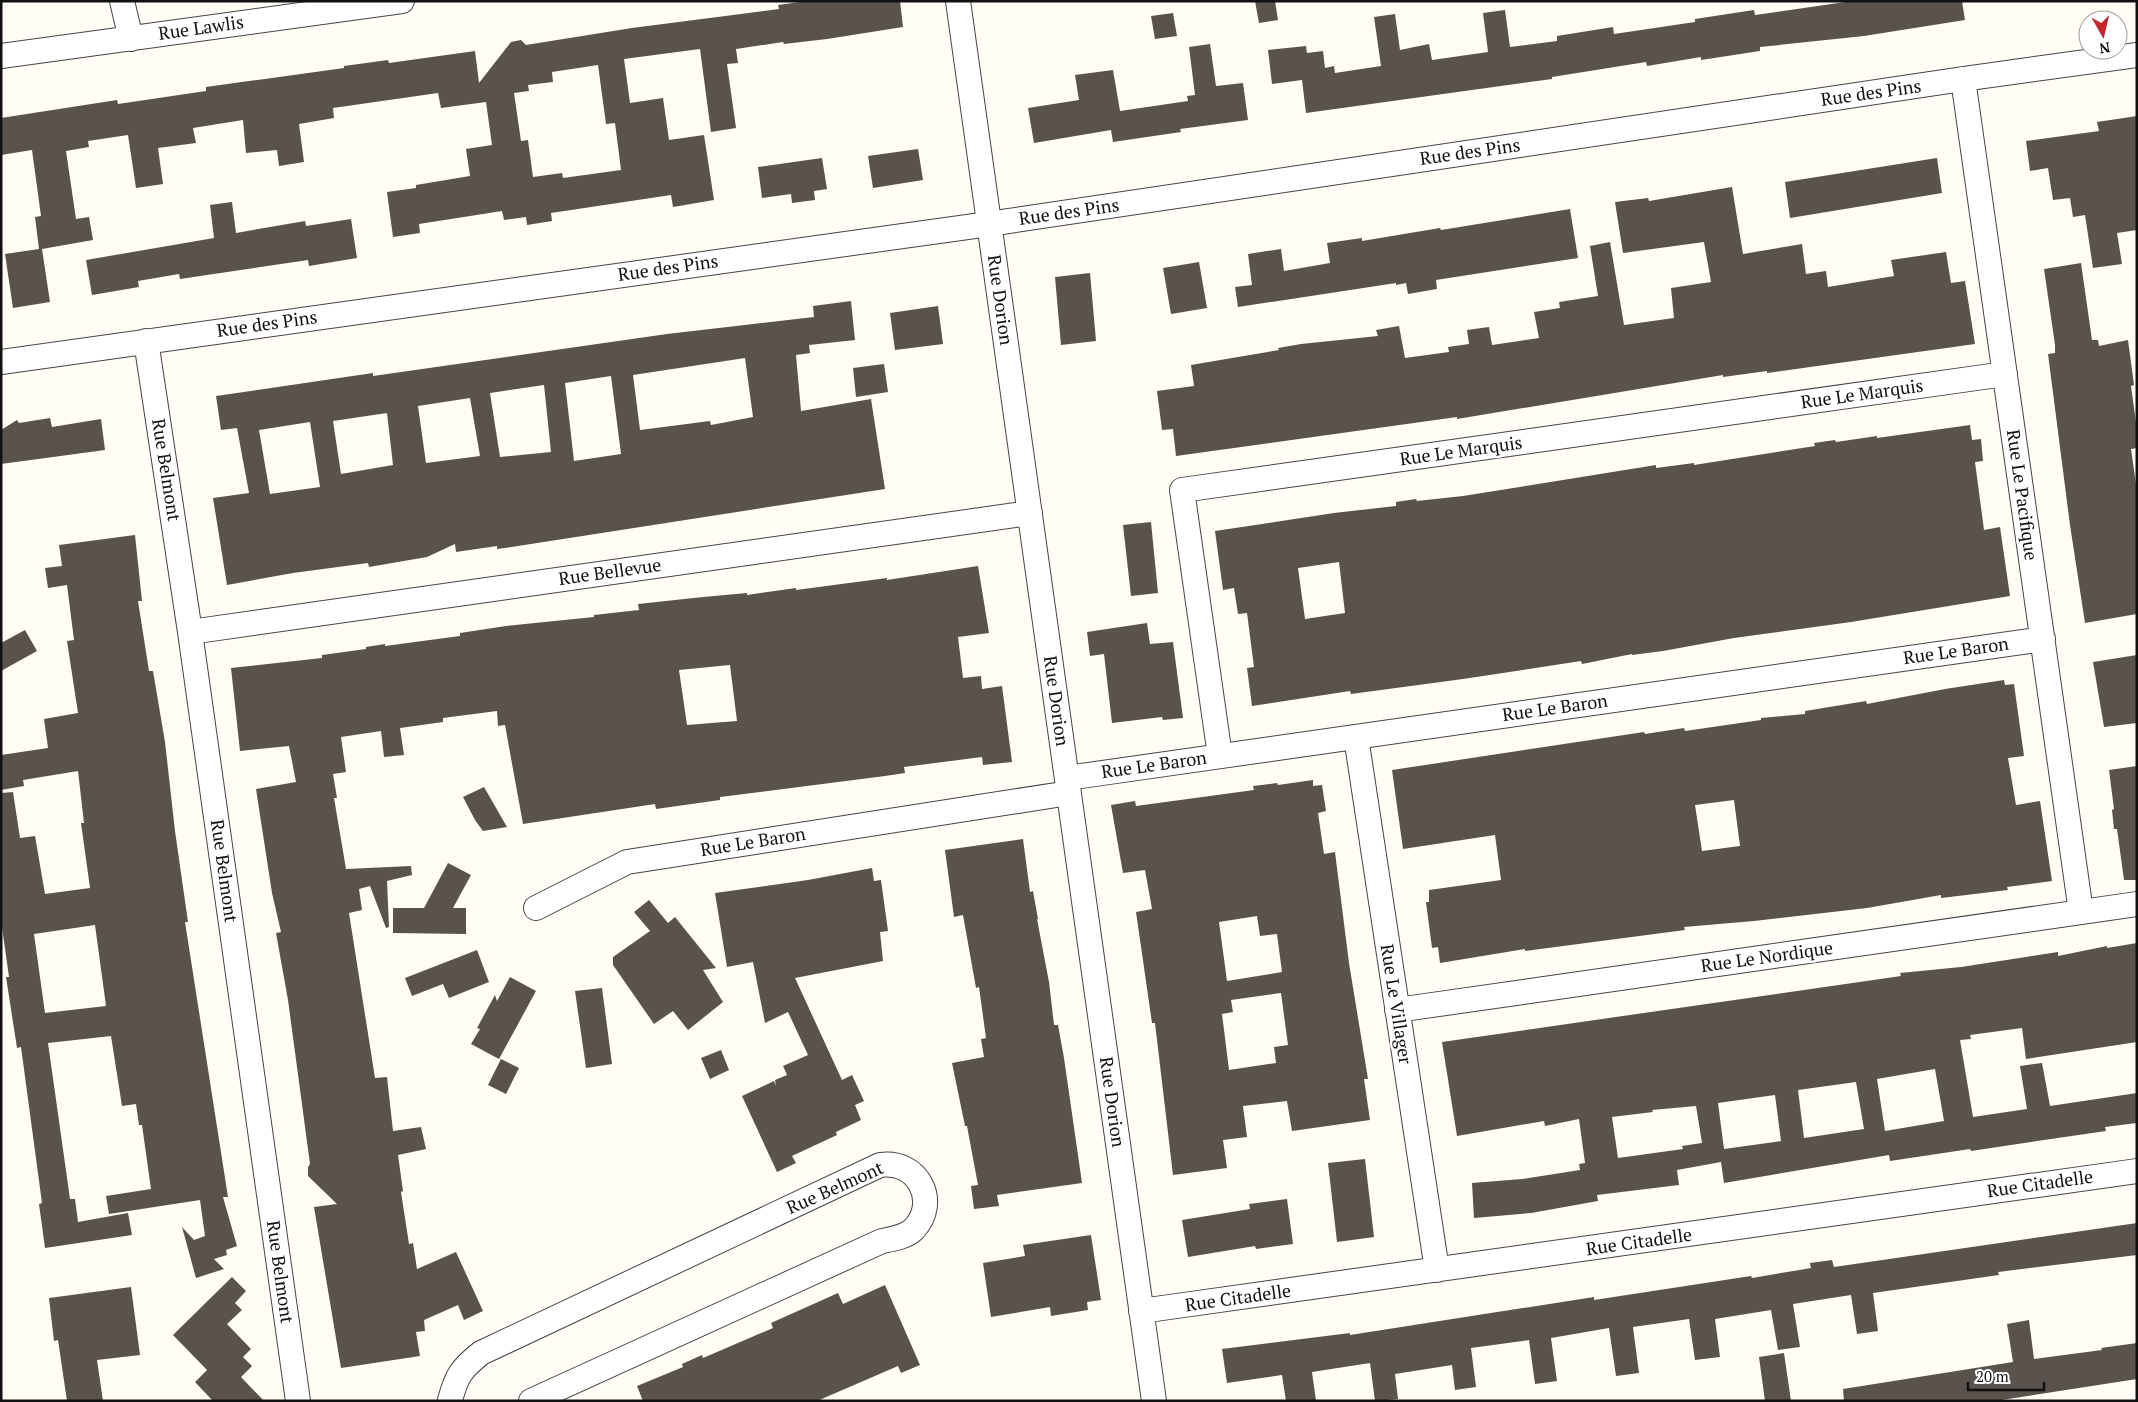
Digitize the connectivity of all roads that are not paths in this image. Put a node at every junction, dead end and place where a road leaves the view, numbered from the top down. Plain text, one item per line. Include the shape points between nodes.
1 (122, 1) edge
2 (402, 1) edge
3 (958, 1) edge
4 (131, 39) junction
5 (2137, 55) edge
6 (1, 56) edge
7 (1963, 79) junction
8 (989, 224) junction
9 (146, 341) junction
10 (1, 362) edge
11 (2005, 374) junction
12 (1030, 513) junction
13 (190, 632) junction
14 (2043, 639) junction
15 (1356, 737) junction
16 (1220, 756) junction
17 (1068, 785) junction
18 (2137, 904) edge
19 (536, 908) dead end
20 (2081, 912) junction
21 (1397, 1010) junction
22 (2137, 1170) edge
23 (1437, 1270) junction
24 (1141, 1312) junction
25 (448, 1400) edge
26 (298, 1401) edge
27 (531, 1401) edge
28 (1154, 1401) edge

1 - 4 street
2 - 4 street, Rue Lawlis
3 - 8 street, Rue Dorion
4 - 6 street, Rue Lawlis
5 - 7 street, Rue des Pins
7 - 8 street, Rue des Pins
7 - 11 street, Rue Le Pacifique
8 - 9 street, Rue des Pins
8 - 12 street, Rue Dorion
9 - 10 street, Rue des Pins
9 - 13 street, Rue Belmont
11 - 14 street, Rue Le Pacifique
11 - 16 street, Rue Le Marquis via 1182,490
12 - 13 street, Rue Bellevue
12 - 17 street, Rue Dorion
13 - 26 street, Rue Belmont
14 - 15 street, Rue Le Baron
14 - 20 street, Rue Le Pacifique
15 - 16 street, Rue Le Baron
15 - 21 street, Rue Le Villager
16 - 17 street, Rue Le Baron
17 - 19 street, Rue Le Baron via 627,862
17 - 24 street, Rue Dorion
18 - 20 street, Rue Le Nordique
20 - 21 street, Rue Le Nordique
21 - 23 street, Rue Le Villager
22 - 23 street, Rue Citadelle
23 - 24 street, Rue Citadelle
24 - 28 street, Rue Dorion
25 - 27 street, Rue Belmont via 464,1366 481,1353 880,1165 904,1167 921,1185 926,1200 923,1216 913,1230 882,1241

